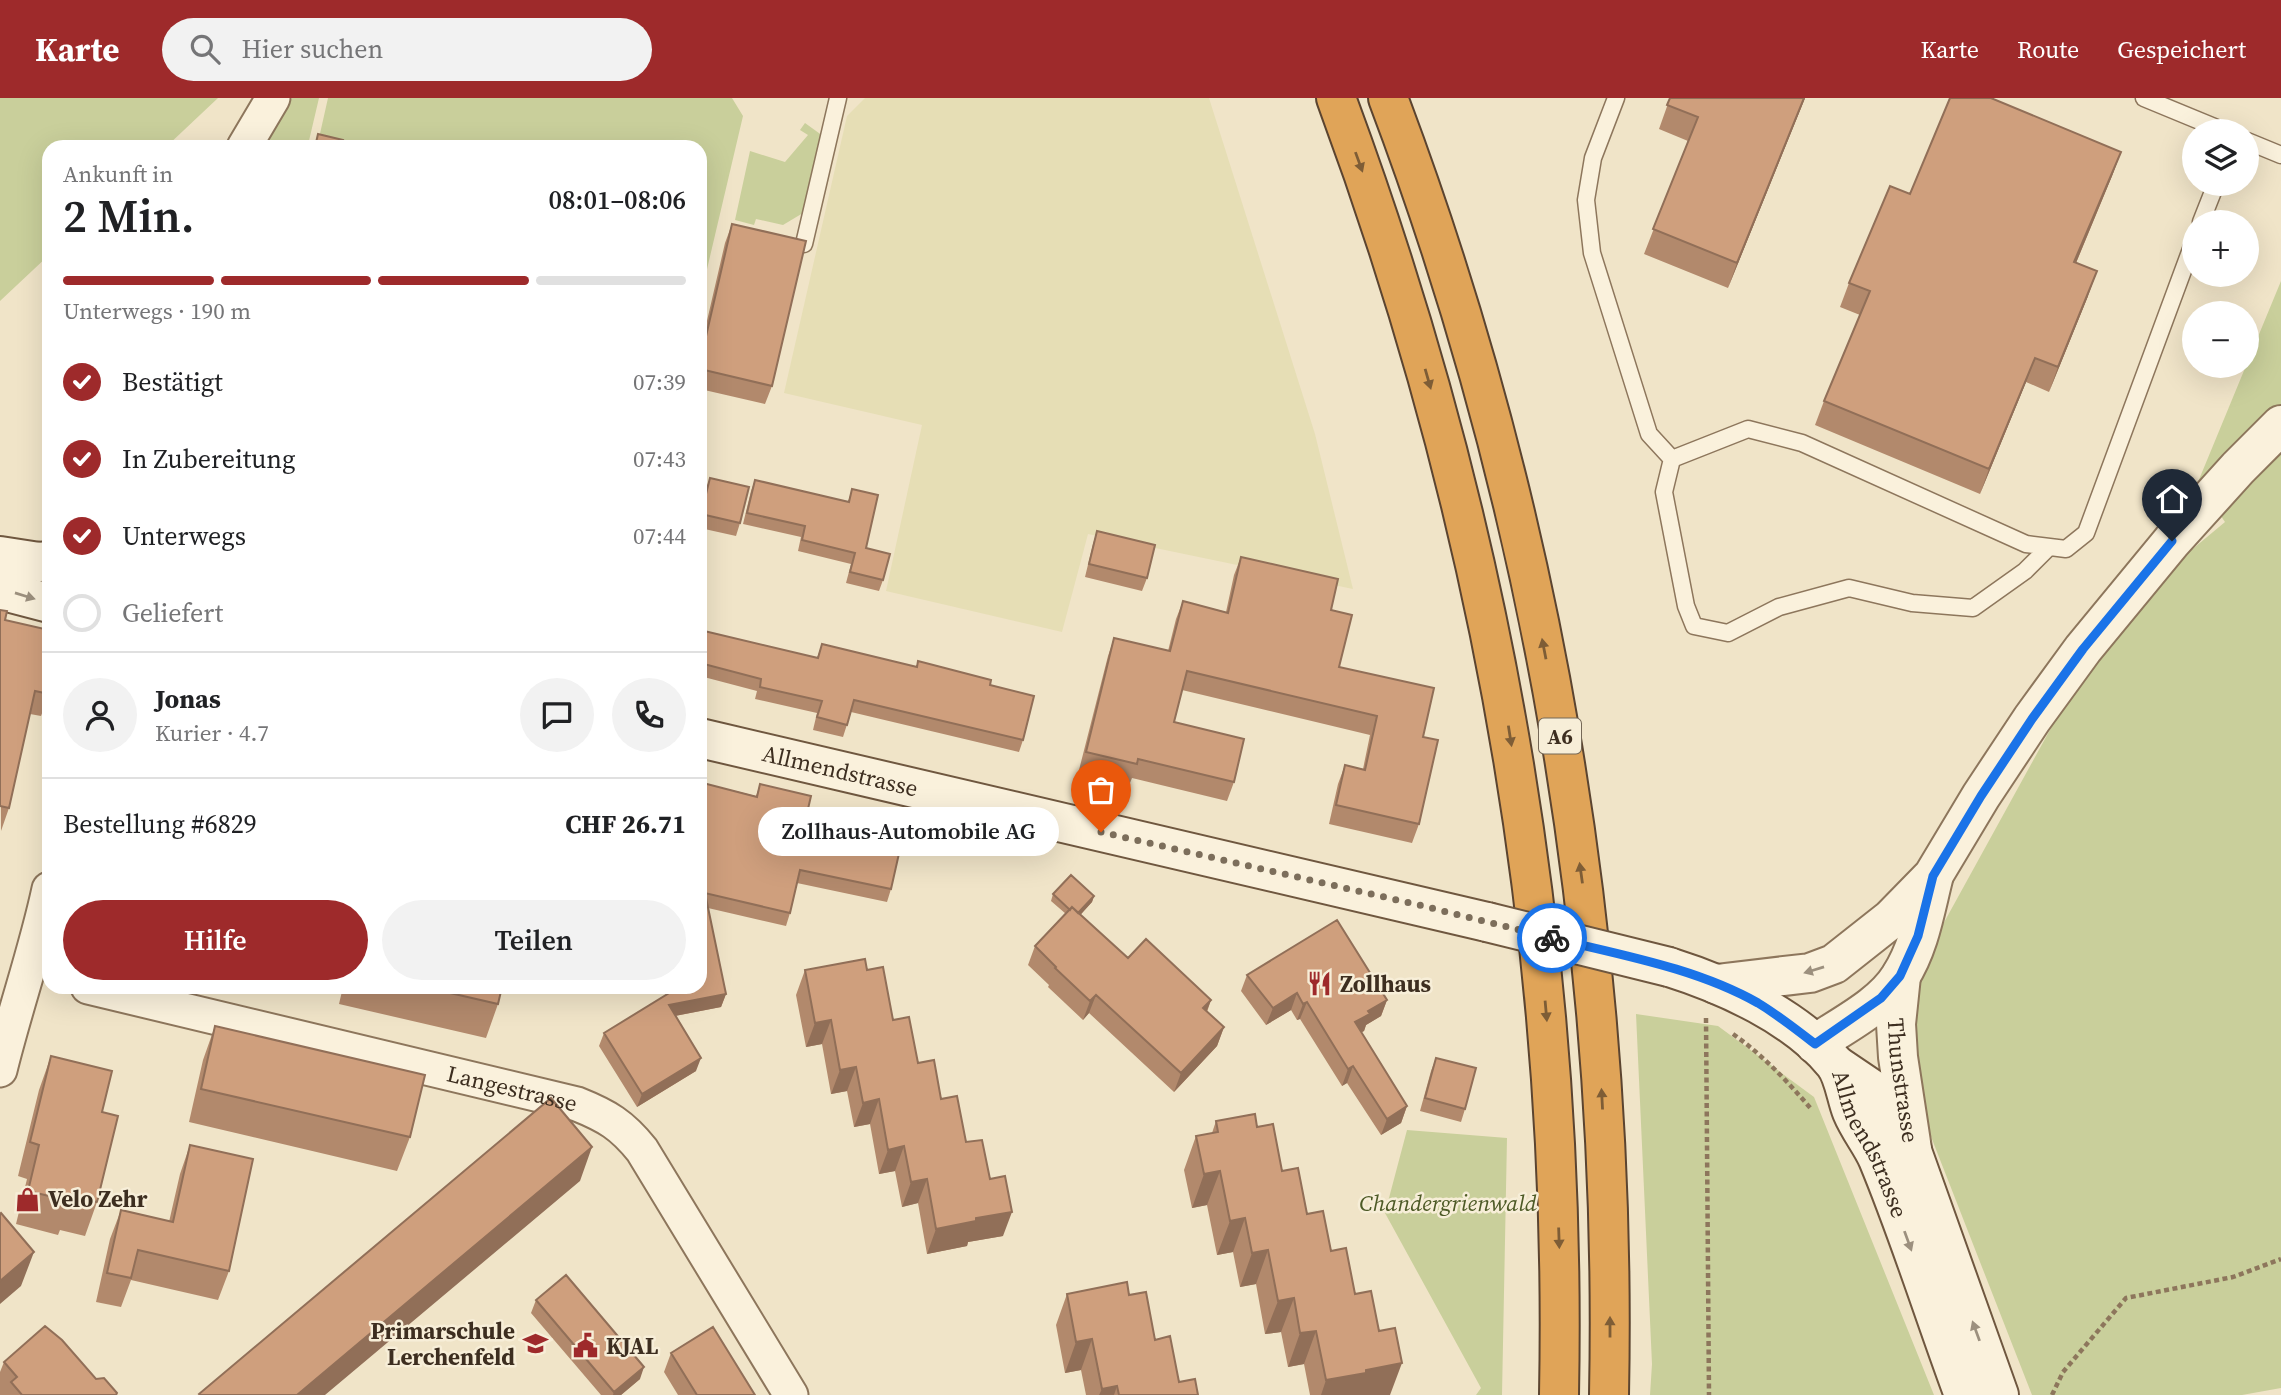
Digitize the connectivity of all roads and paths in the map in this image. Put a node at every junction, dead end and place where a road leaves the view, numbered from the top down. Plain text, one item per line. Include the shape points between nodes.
1 (273, 98) edge
2 (838, 98) edge
3 (1336, 98) edge
4 (1388, 98) edge
5 (1401, 98) edge
6 (1616, 98) edge
7 (2144, 98) edge
8 (2195, 119) edge
9 (248, 140) edge
10 (2259, 146) edge
11 (2281, 155) edge
12 (1413, 165) junction
13 (804, 244) edge
14 (2182, 273) edge
15 (2281, 425) edge
16 (1672, 459) junction
17 (2049, 547) junction
18 (0, 556) edge
19 (42, 561) edge
20 (0, 590) edge
21 (42, 601) edge
22 (707, 740) edge
23 (1933, 876) junction
24 (1891, 919) junction
25 (42, 923) edge
26 (25, 972) edge
27 (1900, 976) junction
28 (1716, 984) junction
29 (117, 994) edge
30 (1716, 1023) dead end
31 (1727, 1030) dead end
32 (1826, 1054) junction
33 (0, 1070) edge
34 (1813, 1111) dead end
35 (1912, 1151) junction
36 (2281, 1259) edge
37 (791, 1395) edge
38 (1559, 1395) edge
39 (1609, 1395) edge
40 (1709, 1395) edge
41 (1964, 1395) edge
42 (1999, 1395) edge
43 (2052, 1395) edge

1 - 9 street
2 - 13 lane
3 -> 38 highway, A6 via 1431,386 1472,546 1505,704 1526,840 1550,1060 1559,1242
4 - 12 highway, A6
5 - 12 lane
6 - 16 lane via 1593,158 1586,200 1592,253 1648,434
7 - 8 lane
10 - 11 lane
39 -> 12 highway, A6 via 1609,1240 1601,1069 1568,777 1537,611 1502,462
14 - 17 lane via 2085,533 2066,550
15 - 23 main road, Thunstrasse via 2172,541 2083,649 2003,763
16 - 17 lane via 1748,429 1802,443 2026,544
16 - 17 lane via 1664,492 1694,626 1728,633 1779,607 1849,588 1913,603 1973,608 2025,571
18 - 19 main road
20 -> 21 main road
22 - 28 main road, Allmendstrasse, bridge via 1487,922 1669,967
23 - 24 main road, Thunstrasse
23 - 27 main road, Thunstrasse via 1918,936
24 -> 28 main road, Thunstrasse via 1834,964 1810,973
24 - 32 main road, Thunstrasse via 1841,998
25 - 26 street
26 - 33 street
27 - 32 main road, Thunstrasse
27 - 35 main road, Thunstrasse via 1898,1057
28 - 32 main road, Allmendstrasse via 1758,1003
29 - 37 street, Langestrasse via 577,1104 607,1116 642,1150
30 - 40 path via 1706,1017
31 - 34 path via 1758,1052
32 - 35 main road, Thunstrasse via 1879,1094
32 -> 41 main road, Allmendstrasse via 1892,1195
42 -> 35 main road, Allmendstrasse
36 - 43 path via 2232,1277 2126,1298 2063,1372

